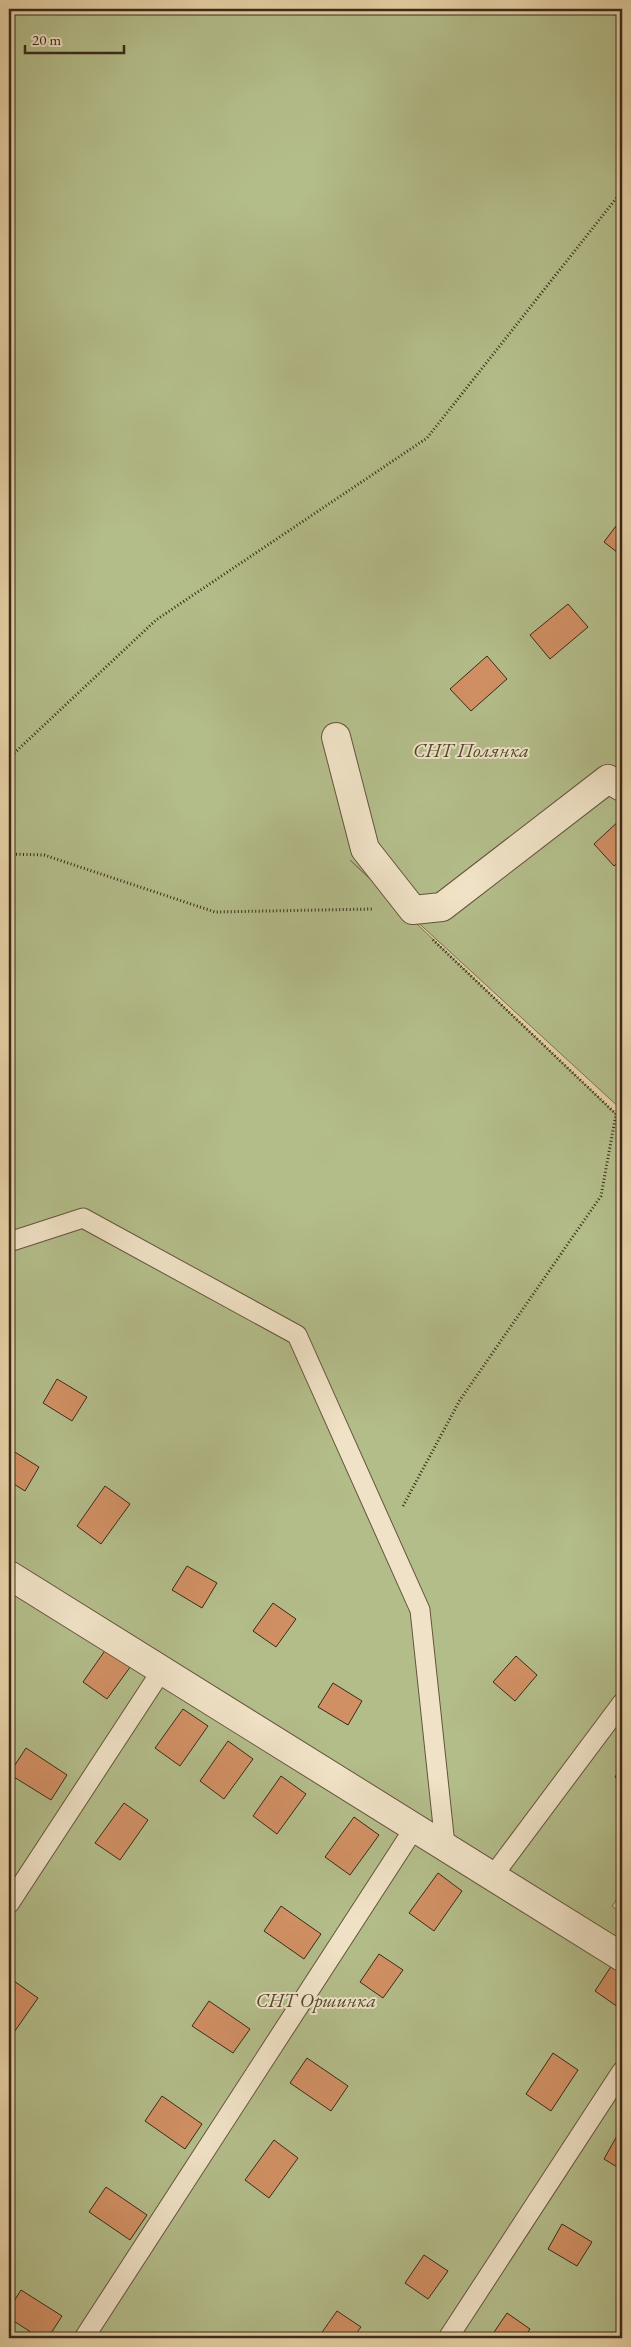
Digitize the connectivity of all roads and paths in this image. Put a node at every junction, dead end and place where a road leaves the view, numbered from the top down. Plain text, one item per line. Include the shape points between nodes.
1 (622, 191) edge
2 (336, 737) dead end
3 (9, 758) edge
4 (617, 778) edge
5 (9, 854) edge
6 (413, 910) junction
7 (9, 1242) edge
8 (387, 1535) junction
9 (9, 1575) edge
10 (162, 1670) junction
11 (622, 1703) edge
12 (415, 1827) junction
13 (445, 1845) junction
14 (492, 1877) junction
15 (9, 1904) edge
16 (622, 1956) edge
17 (622, 2071) edge
18 (84, 2338) edge
19 (448, 2338) edge

1 - 3 path via 427,438 156,620
2 - 6 street via 365,849
4 - 6 street via 442,907
5 - 6 path via 44,855 215,912
6 - 8 path via 413,920 616,1114 601,1196 460,1400
7 - 8 lane via 83,1218 297,1335
8 - 13 lane via 420,1610
9 - 10 street
10 - 12 street
10 - 15 lane
11 - 14 lane
12 - 13 street
12 - 18 lane
13 - 14 street
14 - 16 street
17 - 19 lane

